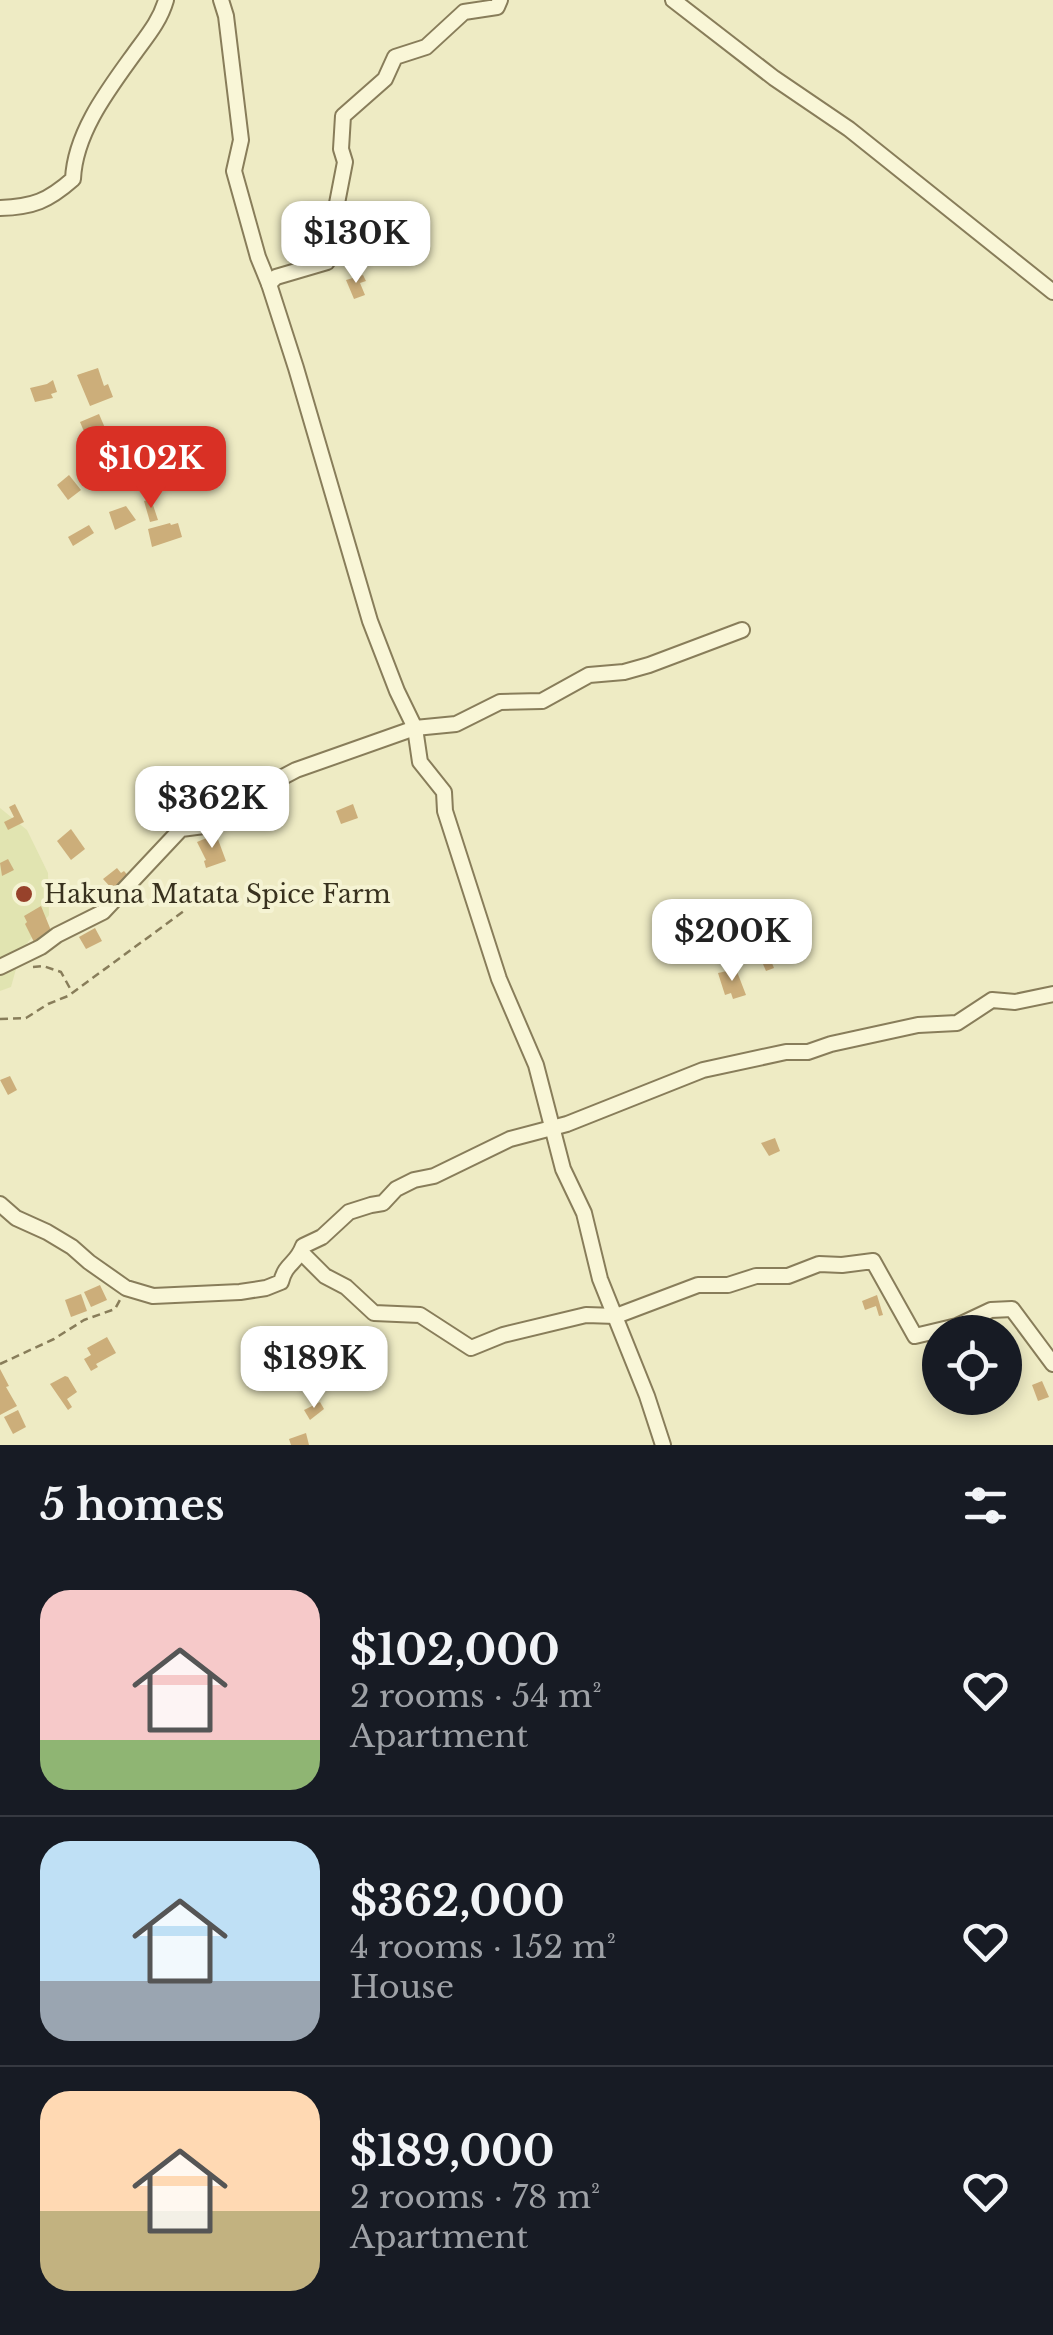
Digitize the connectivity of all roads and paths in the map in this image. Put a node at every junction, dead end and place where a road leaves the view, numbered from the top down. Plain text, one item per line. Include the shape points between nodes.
1 (166, 0) edge
2 (221, 0) edge
3 (500, 0) edge
4 (673, 0) edge
5 (0, 208) edge
6 (270, 284) junction
7 (1053, 292) edge
8 (742, 630) dead end
9 (414, 728) junction
10 (184, 911) dead end
11 (0, 967) edge
12 (29, 967) dead end
13 (73, 993) junction
14 (1053, 994) edge
15 (0, 1020) edge
16 (552, 1128) junction
17 (0, 1204) edge
18 (300, 1252) junction
19 (126, 1288) junction
20 (616, 1316) junction
21 (0, 1364) edge
22 (1053, 1364) edge
23 (663, 1445) edge

1 - 5 street via 161,18 89,124 72,179 53,196
2 - 6 street via 242,140 234,171
3 - 6 street via 497,7 464,12 426,47 395,57 385,78 343,116 345,162 333,250 326,262
4 - 7 street
6 - 9 street via 370,621
8 - 9 street via 648,665 589,675 542,701 500,702 456,724
9 - 11 street via 296,770 204,826 181,829 103,912
9 - 16 street via 420,762 444,792 445,812
10 - 13 path
12 - 13 path via 61,972
13 - 15 path via 26,1018
14 - 16 street via 992,1000 957,1023 918,1025 702,1070
16 - 18 street via 414,1180 383,1204 349,1212
16 - 20 street
17 - 19 street
18 - 19 street via 282,1282 266,1288 174,1296
18 - 20 street via 374,1313 420,1315 471,1348 586,1315
19 - 21 path via 116,1310
20 - 22 street via 698,1285 728,1286 819,1264 873,1261 916,1336 1012,1309
20 - 23 street

